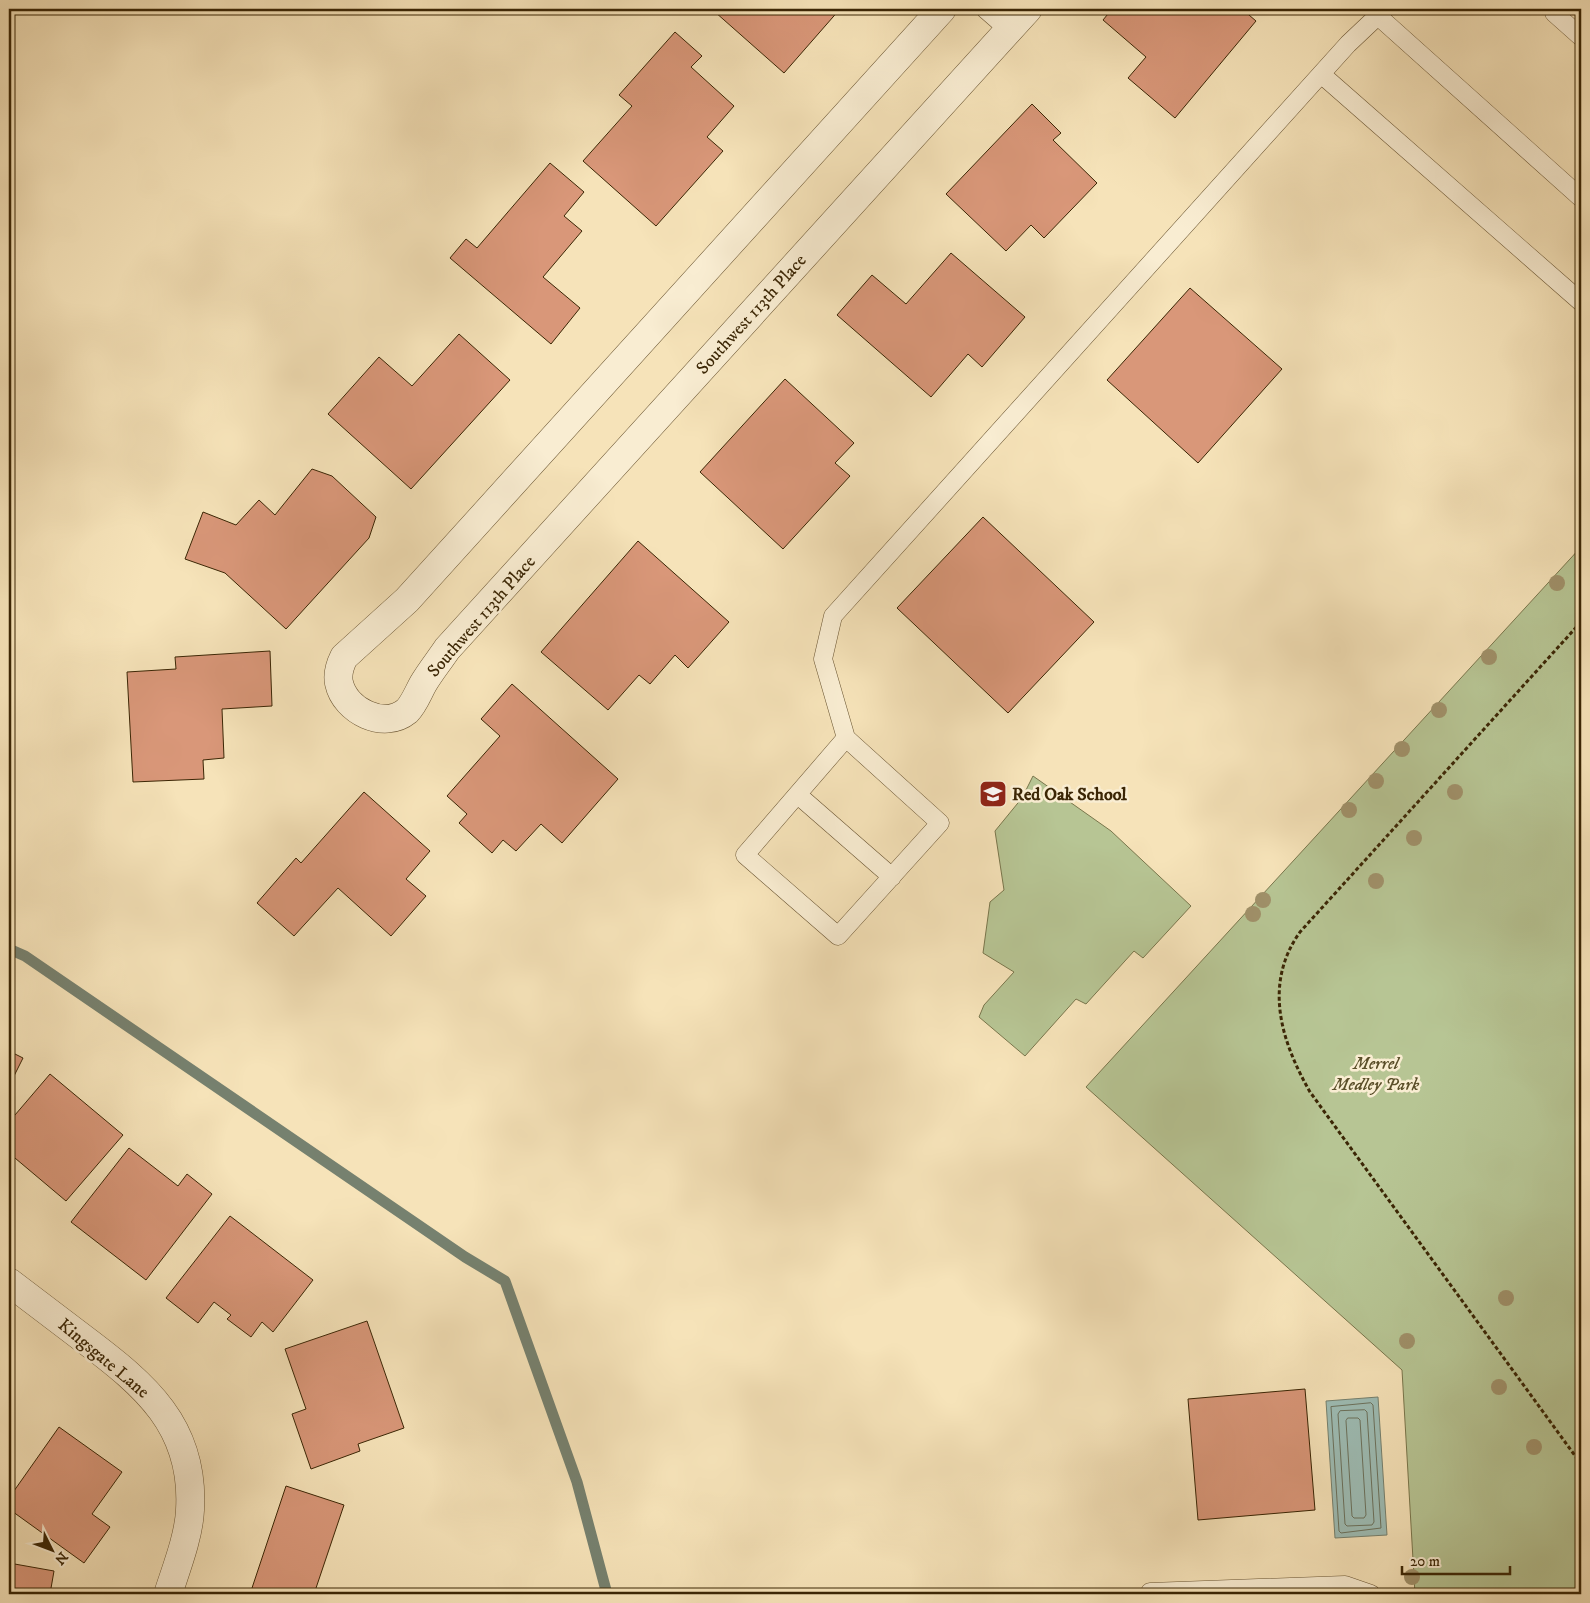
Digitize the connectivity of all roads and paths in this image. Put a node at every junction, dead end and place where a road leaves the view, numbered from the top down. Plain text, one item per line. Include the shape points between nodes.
1 (942, 9) edge
2 (986, 9) edge
3 (1028, 9) edge
4 (1557, 9) edge
5 (1381, 12) edge
6 (1009, 30) junction
7 (1581, 37) edge
8 (1321, 74) junction
9 (1581, 198) edge
10 (1581, 302) edge
11 (1581, 622) edge
12 (846, 738) junction
13 (798, 795) junction
14 (892, 877) junction
15 (9, 1282) edge
16 (1581, 1464) edge
17 (1150, 1592) dead end
18 (168, 1594) edge
19 (1371, 1594) edge

1 - 6 street, Southwest 113th Place via 407,600 344,657 339,668 339,684 357,709 380,720 407,711 447,649
2 - 6 lane
3 - 6 street, Southwest 113th Place
4 - 7 lane via 1554,12
5 - 8 lane
5 - 9 lane
8 - 10 lane
8 - 12 lane via 833,616 823,659
11 - 16 path via 1300,932 1289,948 1278,1001 1287,1041 1310,1092
12 - 13 lane
12 - 14 lane via 940,823
13 - 14 lane
13 - 14 lane via 745,855 838,936
15 - 18 street, Kingsgate Lane via 114,1361 150,1393 169,1420 180,1442 191,1484 190,1512
17 - 19 lane via 1345,1585

